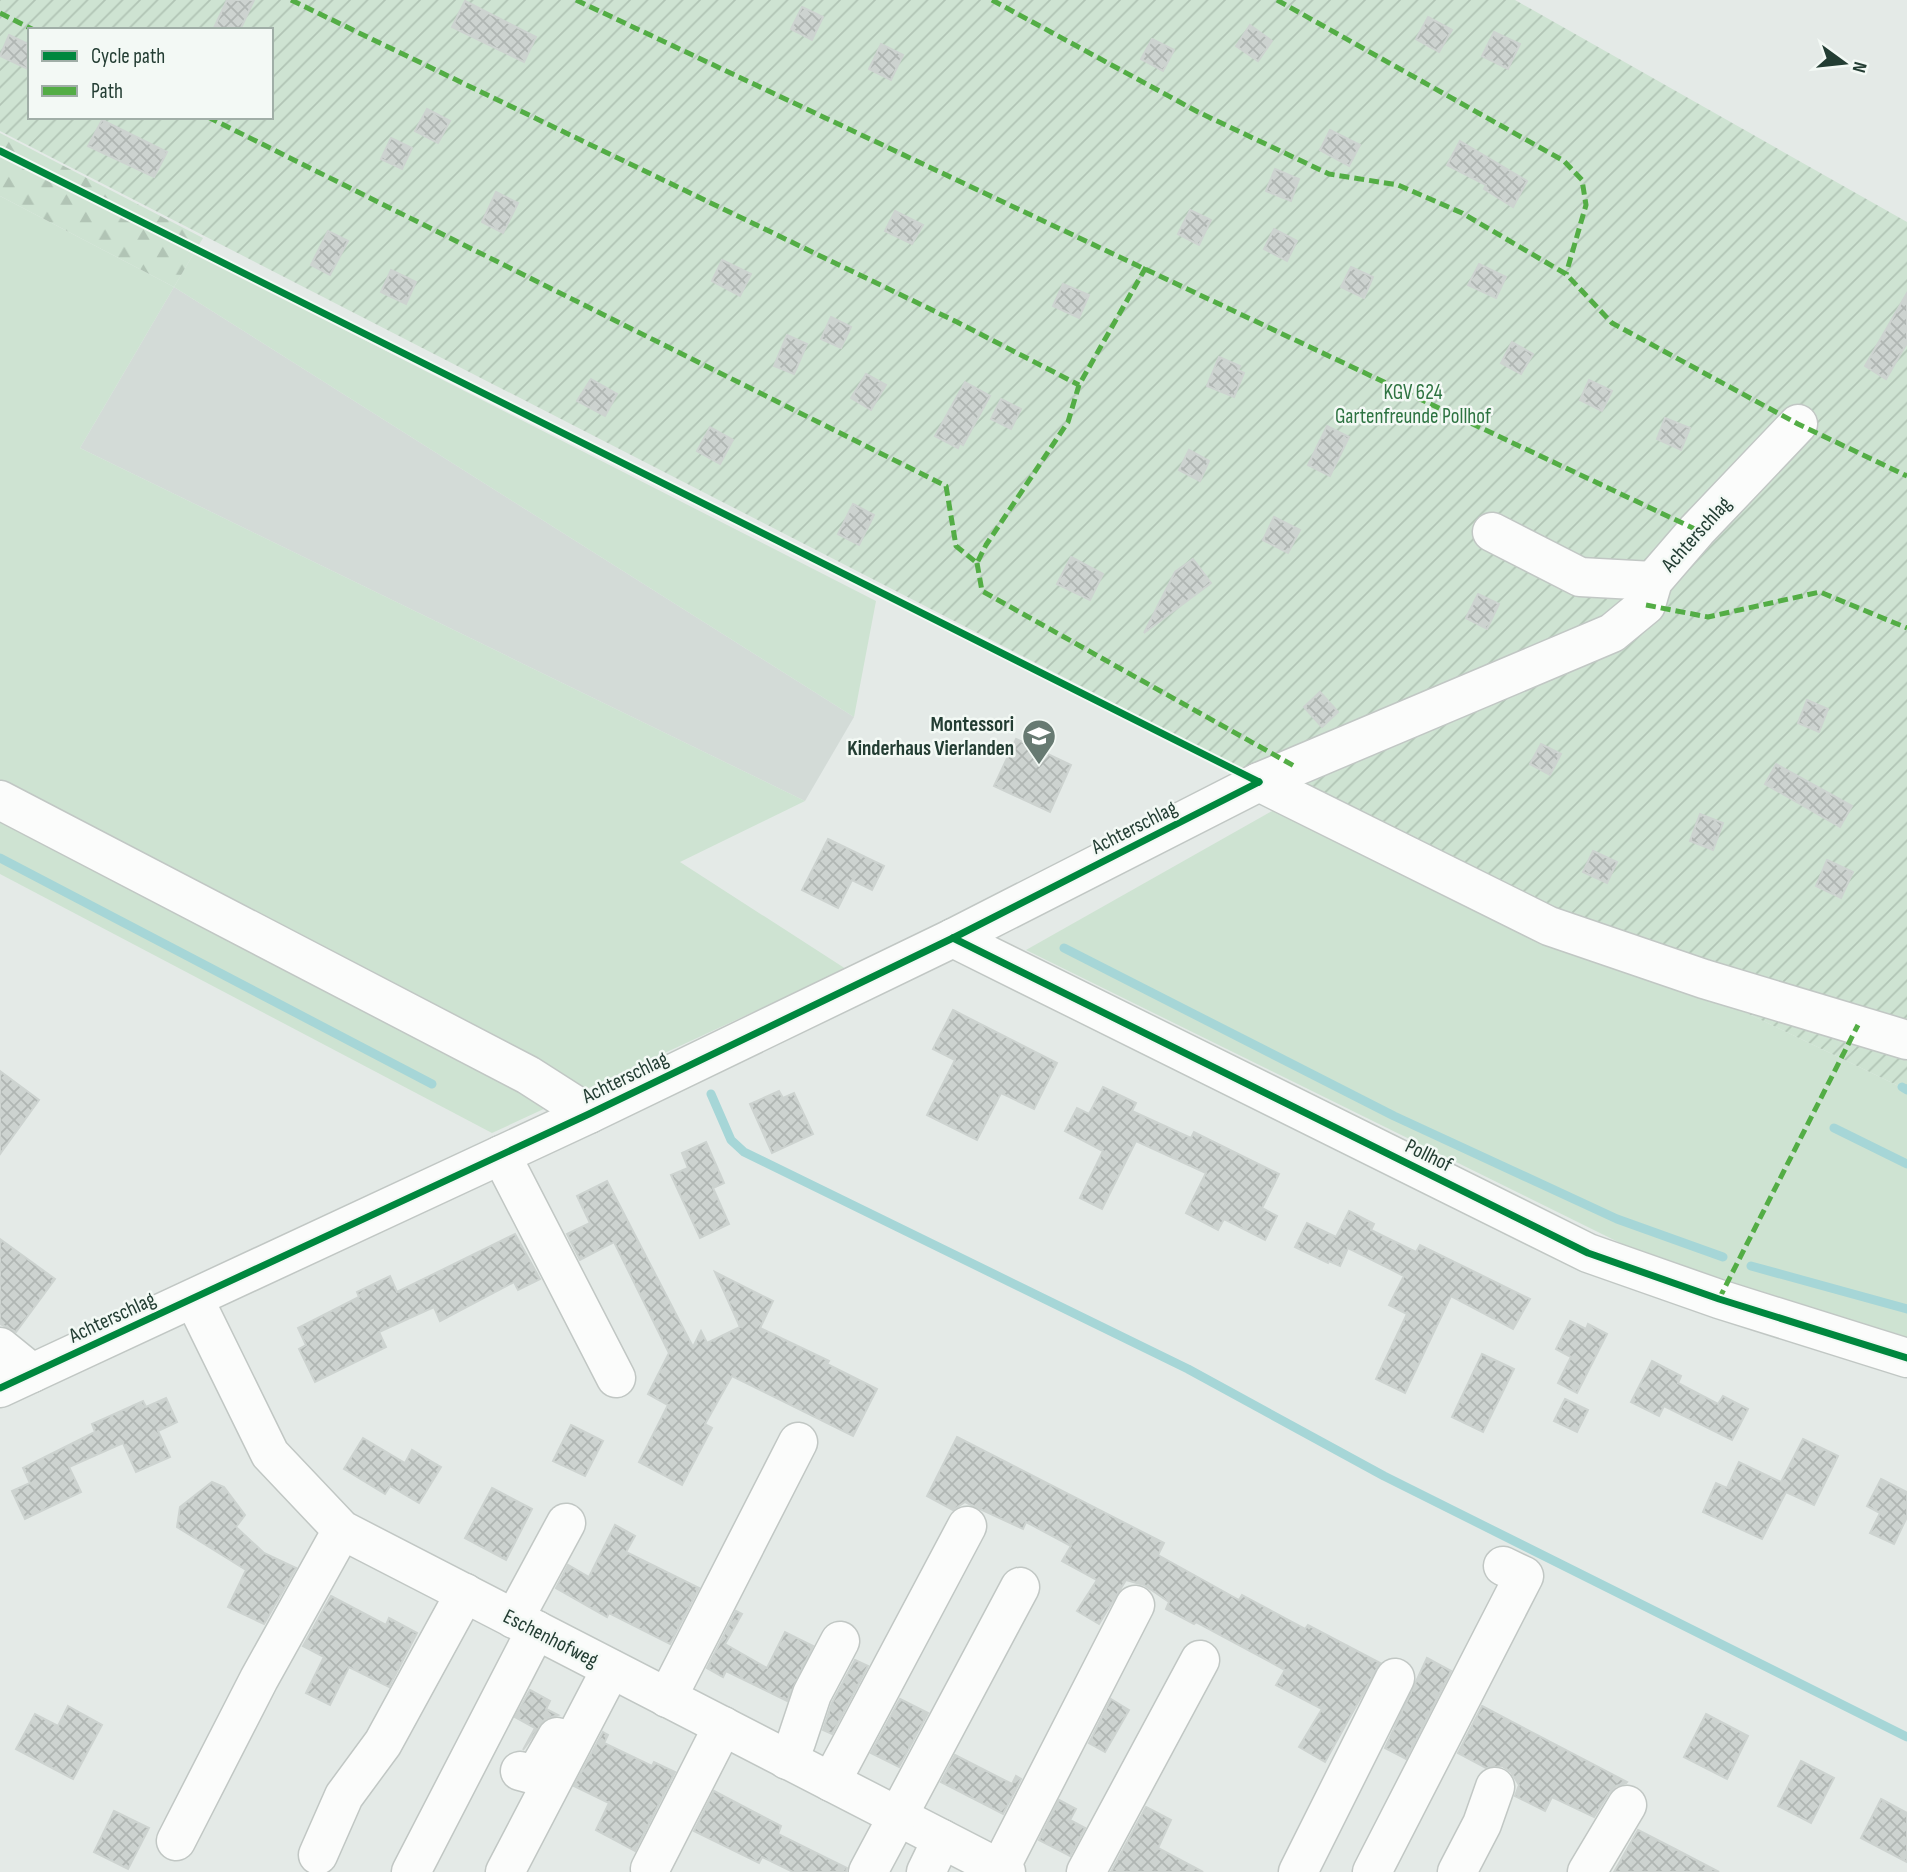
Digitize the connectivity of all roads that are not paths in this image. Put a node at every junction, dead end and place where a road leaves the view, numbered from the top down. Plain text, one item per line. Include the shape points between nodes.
1 (1798, 425) dead end
2 (1492, 532) dead end
3 (1653, 581) junction
4 (1259, 782) junction
5 (0, 800) edge
6 (953, 938) junction
7 (1907, 1040) edge
8 (589, 1114) junction
9 (501, 1155) junction
10 (194, 1299) junction
11 (0, 1347) edge
12 (1907, 1358) edge
13 (616, 1378) dead end
14 (16, 1381) edge
15 (798, 1442) dead end
16 (566, 1523) dead end
17 (967, 1526) dead end
18 (342, 1530) junction
19 (1503, 1566) dead end
20 (1020, 1587) dead end
21 (465, 1593) junction
22 (1135, 1605) dead end
23 (525, 1625) junction
24 (840, 1641) dead end
25 (1200, 1660) dead end
26 (602, 1664) junction
27 (1395, 1678) dead end
28 (667, 1698) junction
29 (723, 1727) junction
30 (787, 1760) junction
31 (520, 1771) dead end
32 (831, 1782) junction
33 (1496, 1787) dead end
34 (1626, 1805) dead end
35 (899, 1817) junction
36 (176, 1841) dead end
37 (318, 1855) dead end
38 (934, 1856) edge
39 (650, 1869) dead end
40 (1001, 1871) edge
41 (411, 1872) edge
42 (505, 1872) edge
43 (868, 1872) edge
44 (1086, 1872) edge
45 (1298, 1872) edge
46 (1372, 1872) edge
47 (1457, 1872) edge
48 (1587, 1872) edge

1 - 3 street, Achterschlag
2 - 3 street via 1580,577
3 - 4 street, Achterschlag via 1646,605 1612,633
4 - 6 street, Achterschlag
4 - 7 street via 1549,926
5 - 8 street via 528,1076
6 - 8 street, Achterschlag
6 - 12 street, Pollhof via 1588,1254
8 - 9 street, Achterschlag
9 - 10 street, Achterschlag
9 - 13 street
10 - 14 street, Achterschlag
10 - 18 street, Eschenhofweg via 270,1454
11 - 14 street
15 - 28 street
16 - 23 street
17 - 32 street
18 - 21 street, Eschenhofweg
18 - 36 street
19 - 46 street via 1524,1576
20 - 35 street
21 - 23 street, Eschenhofweg
21 - 37 street via 383,1743 344,1796
22 - 40 street
23 - 26 street, Eschenhofweg
23 - 41 street
24 - 30 street via 812,1694
25 - 44 street
26 - 28 street, Eschenhofweg
26 - 31 street via 537,1772
26 - 42 street
27 - 45 street
28 - 29 street, Eschenhofweg
29 - 30 street, Eschenhofweg
29 - 39 street
30 - 32 street, Eschenhofweg
32 - 35 street, Eschenhofweg
33 - 47 street
34 - 48 street
35 - 38 street, Eschenhofweg
35 - 43 street
38 - 40 street, Eschenhofweg

